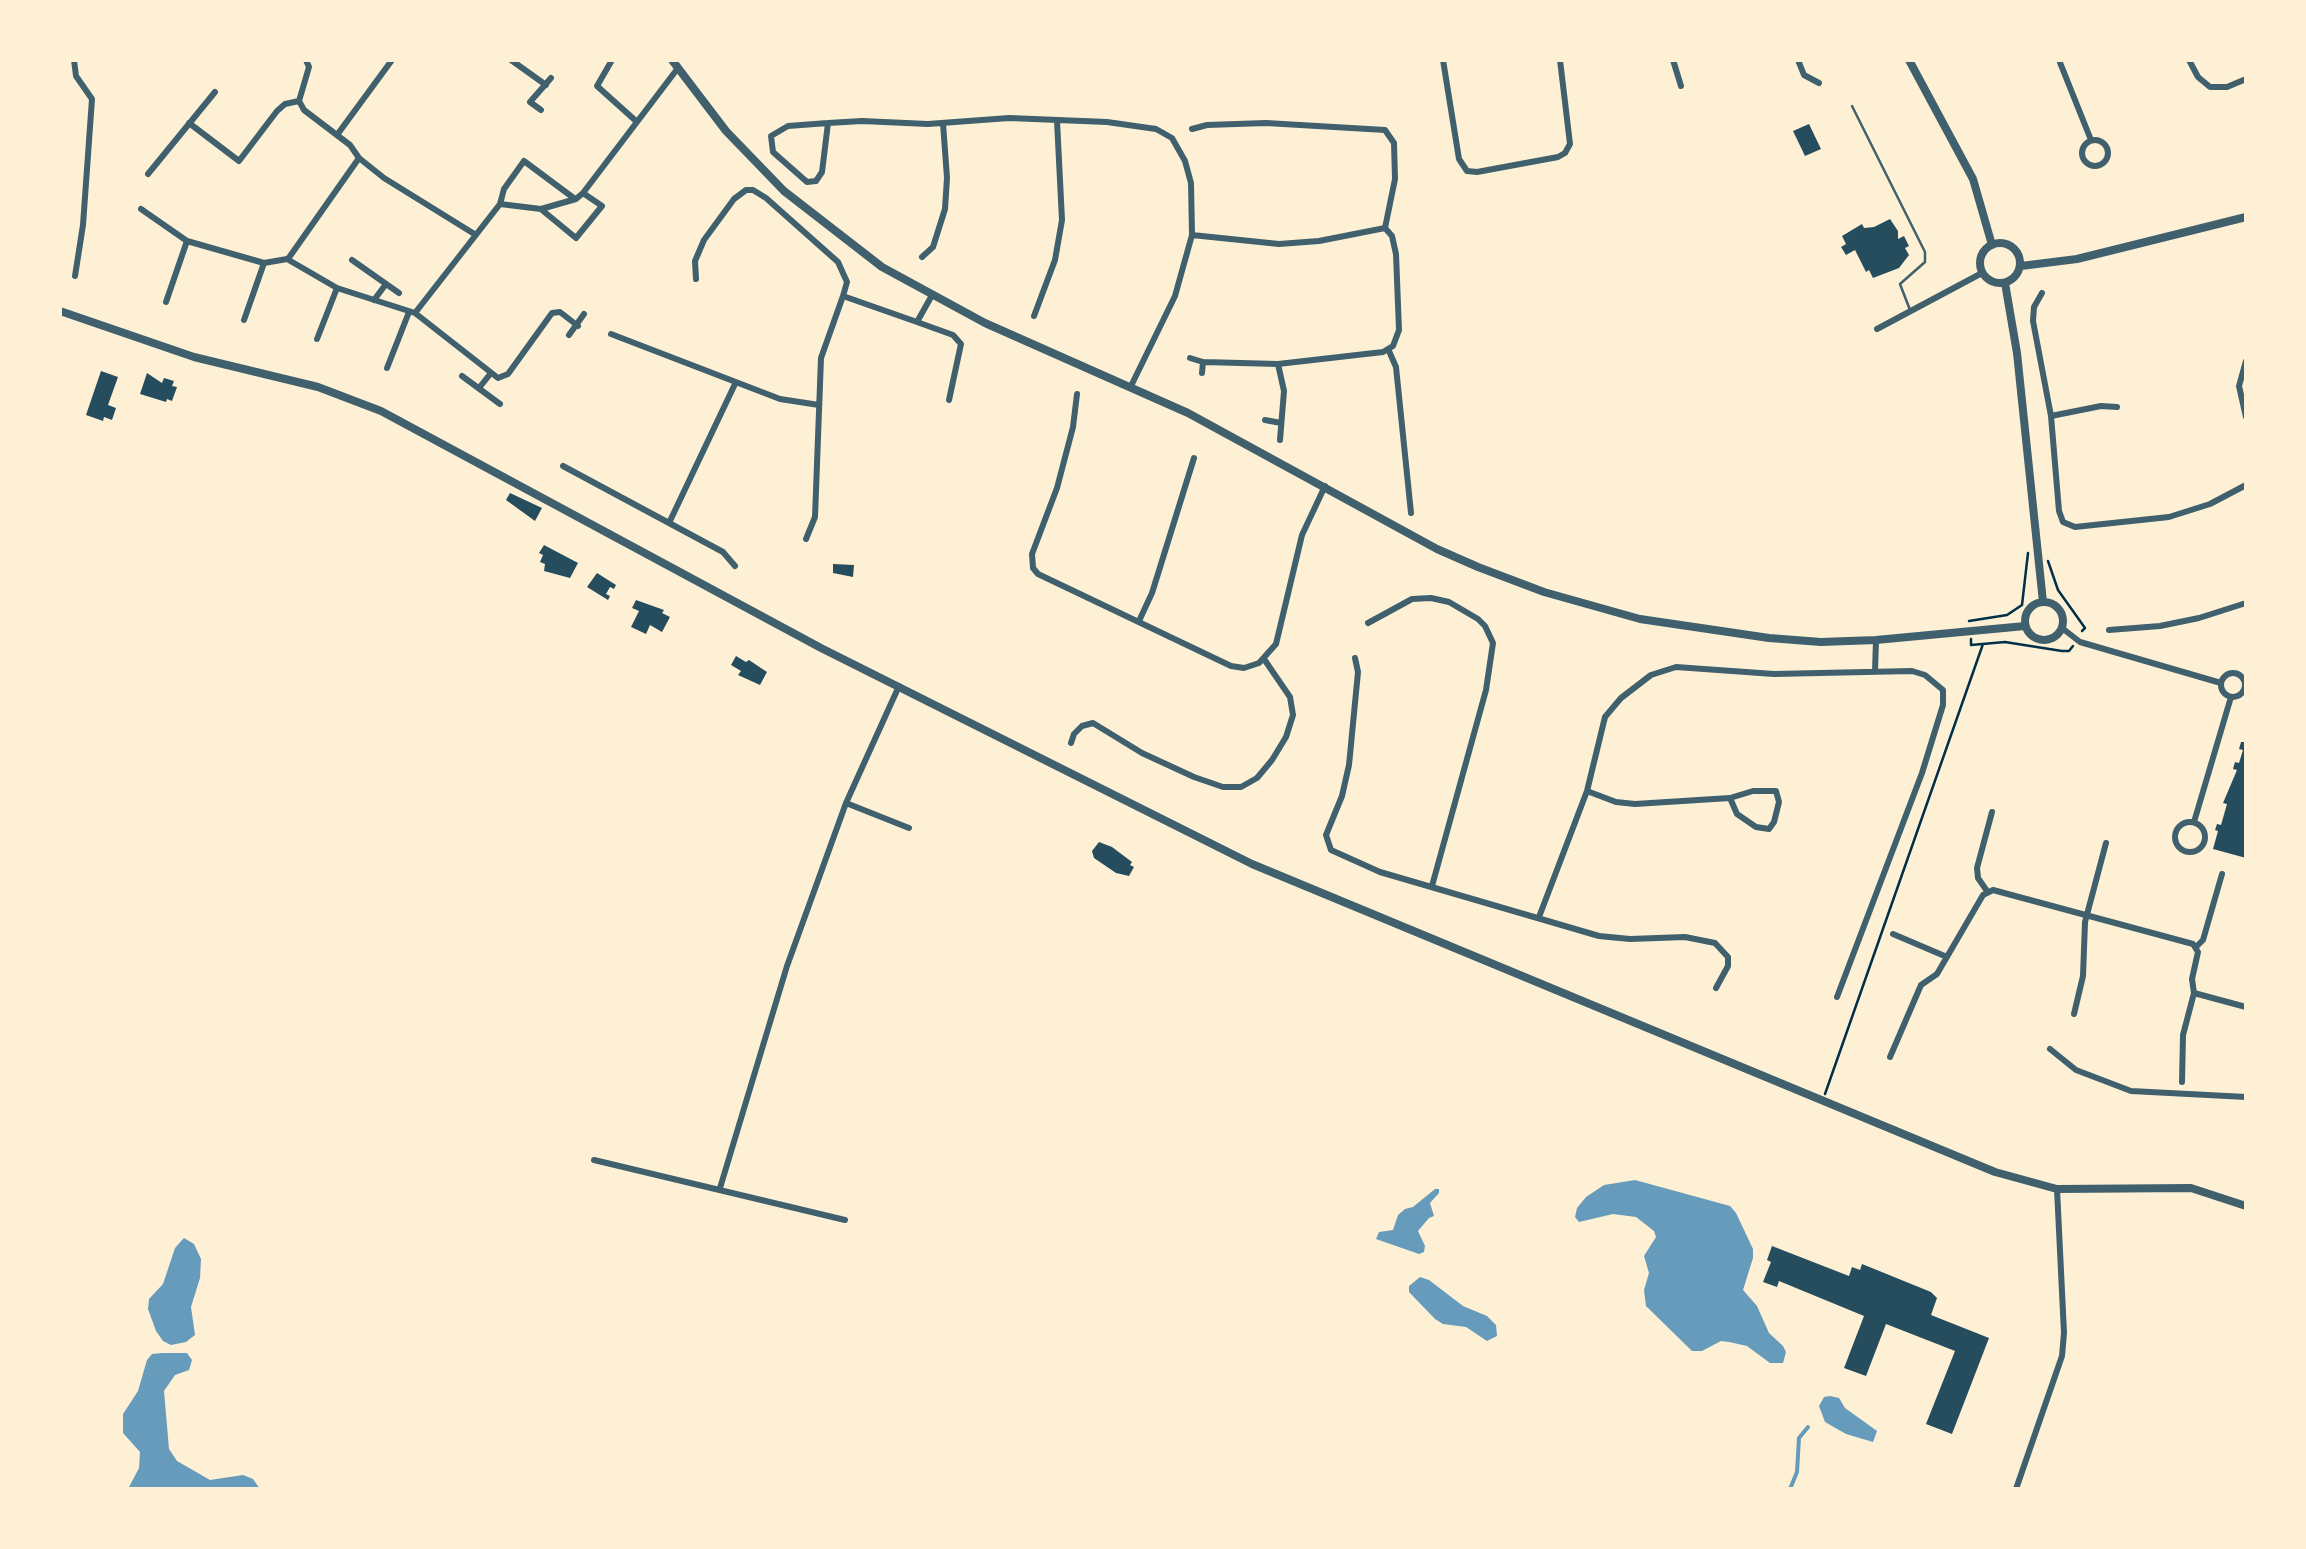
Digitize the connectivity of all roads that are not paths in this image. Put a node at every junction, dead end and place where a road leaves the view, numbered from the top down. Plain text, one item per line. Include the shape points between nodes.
1 (74, 60) edge
2 (306, 60) edge
3 (392, 60) edge
4 (511, 60) edge
5 (612, 60) edge
6 (1443, 60) edge
7 (1560, 60) edge
8 (1673, 60) edge
9 (1798, 60) edge
10 (1909, 60) edge
11 (2059, 60) edge
12 (2189, 60) edge
13 (675, 64) edge
14 (2246, 79) edge
15 (1819, 83) dead end
16 (1681, 86) dead end
17 (215, 92) dead end
18 (299, 100) junction
19 (1852, 106) dead end
20 (542, 110) dead end
21 (636, 120) junction
22 (1057, 121) junction
23 (189, 122) junction
24 (828, 123) junction
25 (943, 123) junction
26 (1192, 129) dead end
27 (337, 135) junction
28 (2091, 140) junction
29 (359, 158) junction
30 (148, 174) dead end
31 (579, 196) junction
32 (500, 204) junction
33 (141, 209) dead end
34 (541, 209) junction
35 (2246, 217) edge
36 (1386, 228) junction
37 (476, 235) junction
38 (1192, 235) junction
39 (187, 241) junction
40 (1992, 245) junction
41 (922, 258) dead end
42 (288, 259) junction
43 (352, 260) dead end
44 (264, 262) junction
45 (2020, 266) junction
46 (1982, 273) junction
47 (75, 276) dead end
48 (696, 279) dead end
49 (2005, 283) junction
50 (386, 284) junction
51 (337, 288) junction
52 (398, 292) dead end
53 (2042, 293) dead end
54 (843, 296) junction
55 (932, 297) junction
56 (374, 300) junction
57 (166, 302) dead end
58 (60, 311) edge
59 (1911, 311) junction
60 (412, 312) junction
61 (584, 314) dead end
62 (1034, 316) dead end
63 (244, 320) dead end
64 (917, 322) junction
65 (578, 326) junction
66 (1877, 329) dead end
67 (611, 334) dead end
68 (569, 335) dead end
69 (316, 339) dead end
70 (1389, 350) junction
71 (1190, 358) dead end
72 (2246, 361) edge
73 (1203, 362) junction
74 (1278, 364) junction
75 (387, 368) dead end
76 (492, 373) junction
77 (1202, 373) dead end
78 (462, 376) dead end
79 (735, 384) junction
80 (1131, 386) junction
81 (480, 388) junction
82 (1077, 394) dead end
83 (949, 400) dead end
84 (500, 404) dead end
85 (819, 404) junction
86 (2117, 407) dead end
87 (2051, 416) junction
88 (2246, 417) edge
89 (1265, 420) dead end
90 (1280, 423) junction
91 (1280, 440) dead end
92 (1194, 458) dead end
93 (563, 466) dead end
94 (2246, 485) edge
95 (1326, 486) junction
96 (1411, 513) dead end
97 (669, 523) junction
98 (806, 539) dead end
99 (734, 566) dead end
100 (2043, 602) junction
101 (2246, 603) edge
102 (1139, 621) junction
103 (1368, 623) dead end
104 (2026, 626) junction
105 (2062, 628) junction
106 (2109, 630) dead end
107 (1876, 640) junction
108 (1356, 658) dead end
109 (1264, 660) junction
110 (1875, 672) junction
111 (2222, 683) junction
112 (899, 686) junction
113 (2246, 688) edge
114 (2231, 697) junction
115 (1071, 743) dead end
116 (1587, 791) junction
117 (1730, 798) junction
118 (846, 803) junction
119 (1992, 812) dead end
120 (2194, 822) junction
121 (909, 828) dead end
122 (2106, 843) dead end
123 (2222, 874) dead end
124 (1432, 886) junction
125 (1987, 891) junction
126 (2087, 913) junction
127 (1539, 917) junction
128 (1893, 934) dead end
129 (2196, 947) junction
130 (1947, 958) junction
131 (1716, 988) dead end
132 (2194, 993) junction
133 (1838, 998) dead end
134 (2246, 1008) edge
135 (2074, 1014) dead end
136 (2050, 1050) dead end
137 (1890, 1057) dead end
138 (2182, 1082) dead end
139 (2246, 1097) edge
140 (594, 1160) dead end
141 (720, 1188) junction
142 (2057, 1189) junction
143 (2246, 1206) edge
144 (845, 1220) dead end
145 (2016, 1489) edge

1 - 47 street via 92,99
2 - 18 street
3 - 27 street
4 - 20 street via 548,81 530,102
5 - 21 street via 598,86
6 - 7 street via 1462,164 1477,172 1565,153 1570,144
8 - 16 street
9 - 15 street via 1804,75
10 - 40 street via 1974,179
11 - 28 street
12 - 14 street via 2210,87
13 - 21 street
13 - 55 street via 784,191 845,241
17 - 23 street
18 - 23 street via 277,111 239,161
18 - 27 street
19 - 59 lane via 1926,256 1900,284
21 - 31 street
22 - 25 street
22 - 38 street via 1138,125 1170,137 1191,183
22 - 62 street via 1062,220
23 - 30 street
24 - 24 street via 822,172 807,182 773,152 771,136 788,126
24 - 25 street
25 - 41 street via 945,209
26 - 36 street via 1273,123 1384,130 1394,143 1395,164
27 - 29 street
28 - 28 street via 2082,157 2100,166 2107,146
29 - 37 street
29 - 42 street
31 - 32 street via 524,161
31 - 34 street
31 - 34 street via 602,206 576,238
32 - 34 street
32 - 37 street
33 - 39 street
35 - 45 street via 2109,252
36 - 38 street via 1294,244
36 - 70 street via 1398,270 1399,330
37 - 60 street
38 - 80 street via 1175,296
39 - 44 street
39 - 57 street
40 - 45 street via 2010,246
40 - 46 street via 1981,257
42 - 44 street
42 - 51 street
43 - 50 street
44 - 63 street
45 - 49 street
46 - 49 street
46 - 59 street
48 - 54 street via 704,240 734,199 753,190 838,262 847,282
49 - 100 street
50 - 52 street
50 - 56 street
51 - 56 street
51 - 69 street
53 - 87 street via 2032,322
54 - 64 street
54 - 85 street via 824,347
55 - 64 street
55 - 80 street
56 - 60 street
58 - 112 street via 225,366 318,386 381,411
59 - 66 street
60 - 75 street
60 - 76 street
61 - 65 street
64 - 83 street via 962,344
65 - 68 street
65 - 76 street via 560,312 552,314 505,377
67 - 79 street
70 - 74 street
70 - 96 street
71 - 73 street
72 - 88 street via 2239,383
73 - 74 street
73 - 77 street
74 - 90 street via 1284,391
76 - 81 street
78 - 81 street
79 - 85 street
79 - 97 street
80 - 95 street
81 - 84 street
82 - 102 street via 1032,564 1038,574
85 - 98 street via 815,518
86 - 87 street
87 - 94 street via 2059,511 2075,527 2154,520
89 - 90 street
90 - 91 street
92 - 102 street
93 - 97 street
95 - 107 street via 1462,560 1593,607 1769,638
95 - 109 street via 1302,535 1278,638
97 - 99 street via 722,552
100 - 104 street via 2029,610
100 - 105 street via 2058,609
101 - 106 street via 2173,624
102 - 109 street via 1231,666
103 - 124 street via 1412,599 1432,598 1478,619 1493,643
104 - 105 street via 2043,641
104 - 107 street
105 - 111 street
107 - 110 street
108 - 124 street via 1349,765 1326,842 1367,866
109 - 115 street via 1290,697 1293,715 1272,760 1241,786 1194,777 1093,723 1082,726
110 - 116 street via 1676,667 1651,675 1605,717
110 - 133 street via 1925,674 1940,686 1944,700
111 - 113 street via 2238,674
111 - 114 street
112 - 118 street
112 - 142 street via 1252,864 1996,1172
113 - 114 street
114 - 120 street
116 - 117 street via 1635,804
116 - 127 street
117 - 117 street via 1776,791 1769,830 1737,814
118 - 121 street
118 - 141 street via 787,966
119 - 125 street via 1977,868
120 - 120 street via 2204,832 2203,842 2183,850 2175,833
122 - 126 street
123 - 129 street
124 - 127 street
125 - 126 street
125 - 130 street
126 - 129 street
126 - 135 street via 2084,976
127 - 131 street via 1614,938 1715,943 1728,958
128 - 130 street
129 - 132 street
130 - 137 street via 1921,986
132 - 134 street
132 - 138 street via 2183,1035
136 - 139 street via 2076,1070 2131,1091
140 - 141 street
141 - 144 street
142 - 143 street via 2191,1188
142 - 145 street via 2062,1356

